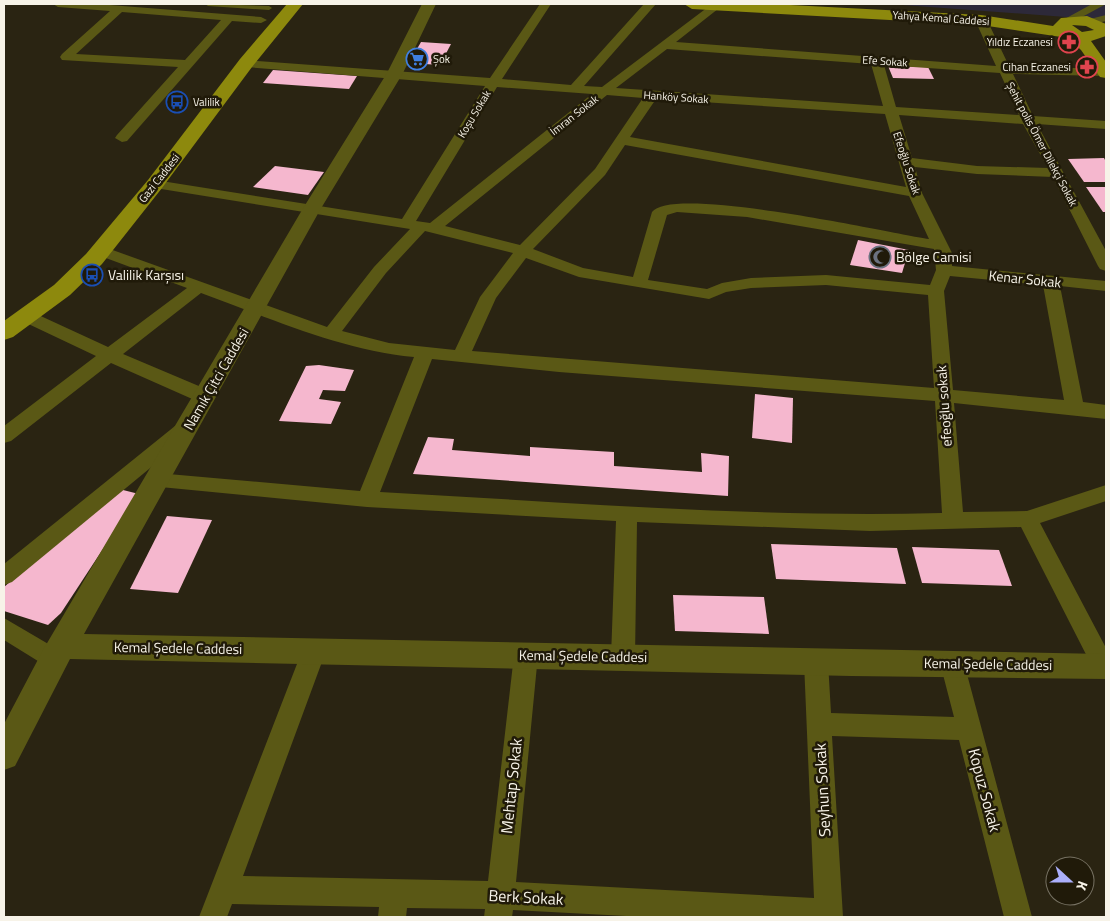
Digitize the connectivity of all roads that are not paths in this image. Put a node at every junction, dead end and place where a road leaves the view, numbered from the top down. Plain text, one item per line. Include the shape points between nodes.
1 (58, 4) edge
2 (208, 4) edge
3 (295, 4) edge
4 (429, 4) edge
5 (545, 4) edge
6 (650, 4) edge
7 (692, 4) edge
8 (821, 4) edge
9 (1100, 4) edge
10 (242, 5) edge
11 (717, 5) junction
12 (111, 7) edge
13 (268, 11) edge
14 (229, 18) junction
15 (1106, 18) edge
16 (981, 20) junction
17 (1069, 27) junction
18 (1094, 29) junction
19 (665, 45) junction
20 (1106, 54) edge
21 (876, 60) junction
22 (246, 63) junction
23 (188, 64) junction
24 (1004, 70) junction
25 (1106, 72) edge
26 (395, 73) junction
27 (493, 83) junction
28 (574, 89) junction
29 (605, 91) junction
30 (652, 95) junction
31 (890, 112) junction
32 (1028, 120) junction
33 (1106, 125) edge
34 (122, 138) dead end
35 (622, 140) junction
36 (906, 162) junction
37 (1058, 173) junction
38 (155, 184) junction
39 (915, 193) junction
40 (311, 210) junction
41 (420, 227) junction
42 (941, 245) junction
43 (101, 251) junction
44 (524, 251) junction
45 (1106, 266) edge
46 (944, 270) junction
47 (1051, 281) junction
48 (639, 283) junction
49 (1106, 286) edge
50 (198, 287) junction
51 (936, 291) junction
52 (256, 307) junction
53 (4, 309) edge
54 (26, 316) junction
55 (4, 332) edge
56 (331, 334) junction
57 (425, 353) junction
58 (108, 355) junction
59 (461, 356) junction
60 (942, 395) junction
61 (206, 397) junction
62 (1075, 408) junction
63 (1106, 412) edge
64 (188, 427) junction
65 (4, 436) edge
66 (157, 481) junction
67 (1106, 493) edge
68 (368, 499) junction
69 (627, 513) junction
70 (1028, 519) junction
71 (953, 521) junction
72 (4, 576) edge
73 (4, 628) edge
74 (314, 651) junction
75 (58, 652) junction
76 (526, 655) junction
77 (623, 657) junction
78 (816, 662) junction
79 (952, 663) junction
80 (1105, 667) edge
81 (819, 724) junction
82 (969, 729) junction
83 (4, 755) edge
84 (223, 890) junction
85 (394, 905) edge
86 (498, 906) edge
87 (675, 911) edge
88 (828, 915) edge
89 (213, 917) edge
90 (1018, 917) edge

1 - 12 street
2 - 10 lane
3 - 22 main road, Gazi Caddesi
4 - 26 street, Namık Çitci Caddesi
5 - 27 street, Koşu Sokak
6 - 28 street
7 - 11 main road, Yahya Kemal Caddesi
8 - 17 main road, Yahya Kemal Caddesi
9 - 17 street
10 - 13 lane
11 - 16 main road, Yahya Kemal Caddesi
11 - 19 street, İmran Sokak
12 - 14 street
12 - 23 street via 66,57
13 - 14 street
13 - 53 main road, Gazi Caddesi via 88,240 57,271
14 - 23 street
15 - 18 street
16 - 17 main road, Yahya Kemal Caddesi
16 - 24 street, Şehit polis Ömer Dilekçi Sokak
17 - 18 main road
17 - 25 main road
18 - 20 main road
19 - 21 street, Efe Sokak
19 - 29 street, İmran Sokak
21 - 24 street, Efe Sokak
21 - 31 street, Efeoğlu Sokak
22 - 26 street, Hanköy Sokak
22 - 38 main road, Gazi Caddesi
23 - 34 street
24 - 25 street, Efe Sokak
24 - 32 street, Şehit polis Ömer Dilekçi Sokak
26 - 27 street, Hanköy Sokak
26 - 40 street, Namık Çitci Caddesi
27 - 28 street, Hanköy Sokak
27 - 41 street, Koşu Sokak
28 - 29 street, Hanköy Sokak
29 - 30 street, Hanköy Sokak
29 - 41 street, İmran Sokak
30 - 31 street, Hanköy Sokak
30 - 35 street
31 - 32 street, Hanköy Sokak
31 - 36 street, Efeoğlu Sokak
32 - 33 street, Hanköy Sokak
32 - 37 street, Şehit polis Ömer Dilekçi Sokak
35 - 39 street
35 - 44 street via 600,172
36 - 37 street via 977,170
36 - 39 street, Efeoğlu Sokak
37 - 45 street, Şehit polis Ömer Dilekçi Sokak
38 - 40 street
38 - 43 main road, Gazi Caddesi
39 - 42 street, Efeoğlu Sokak
40 - 41 street
40 - 52 street, Namık Çitci Caddesi
41 - 44 street
41 - 56 street via 380,270
42 - 46 street, Efeoğlu Sokak
42 - 48 street via 896,240 729,209 670,206 660,212
43 - 50 street
43 - 54 main road, Gazi Caddesi via 62,290
44 - 48 street via 579,272
44 - 59 street via 488,297
46 - 47 street, Kenar Sokak
46 - 51 street, Efeoğlu Sokak
47 - 49 street, Kenar Sokak
47 - 62 street
48 - 51 street via 709,294 722,288 751,283 826,280
50 - 52 street
50 - 58 street
51 - 60 street, efeoğlu sokak
52 - 56 street
52 - 61 street, Namık Çitci Caddesi
54 - 55 main road, Gazi Caddesi
54 - 58 street
56 - 57 street via 389,349
57 - 59 street
57 - 68 street
58 - 61 street
58 - 65 street
59 - 60 street
60 - 62 street
60 - 71 street, efeoğlu sokak
61 - 64 street, Namık Çitci Caddesi
62 - 63 street
64 - 66 street, Namık Çitci Caddesi
64 - 72 street
66 - 68 street
66 - 75 street, Namık Çitci Caddesi
67 - 70 street
68 - 69 street
69 - 71 street via 870,523
69 - 77 street
70 - 71 street
70 - 80 street
73 - 75 street
74 - 75 street, Kemal Şedele Caddesi
74 - 76 street, Kemal Şedele Caddesi
74 - 84 street
75 - 83 street, Namık Çitci Caddesi
76 - 77 street, Kemal Şedele Caddesi
76 - 86 street, Mehtap Sokak
77 - 78 street, Kemal Şedele Caddesi
78 - 79 street, Kemal Şedele Caddesi
78 - 81 street, Seyhun Sokak
79 - 80 street, Kemal Şedele Caddesi
79 - 82 street, Kopuz Sokak
81 - 82 street
81 - 88 street, Seyhun Sokak
82 - 90 street, Kopuz Sokak
84 - 85 street, Berk Sokak
84 - 89 street
85 - 86 street, Berk Sokak
86 - 87 street, Berk Sokak
87 - 88 street, Berk Sokak

